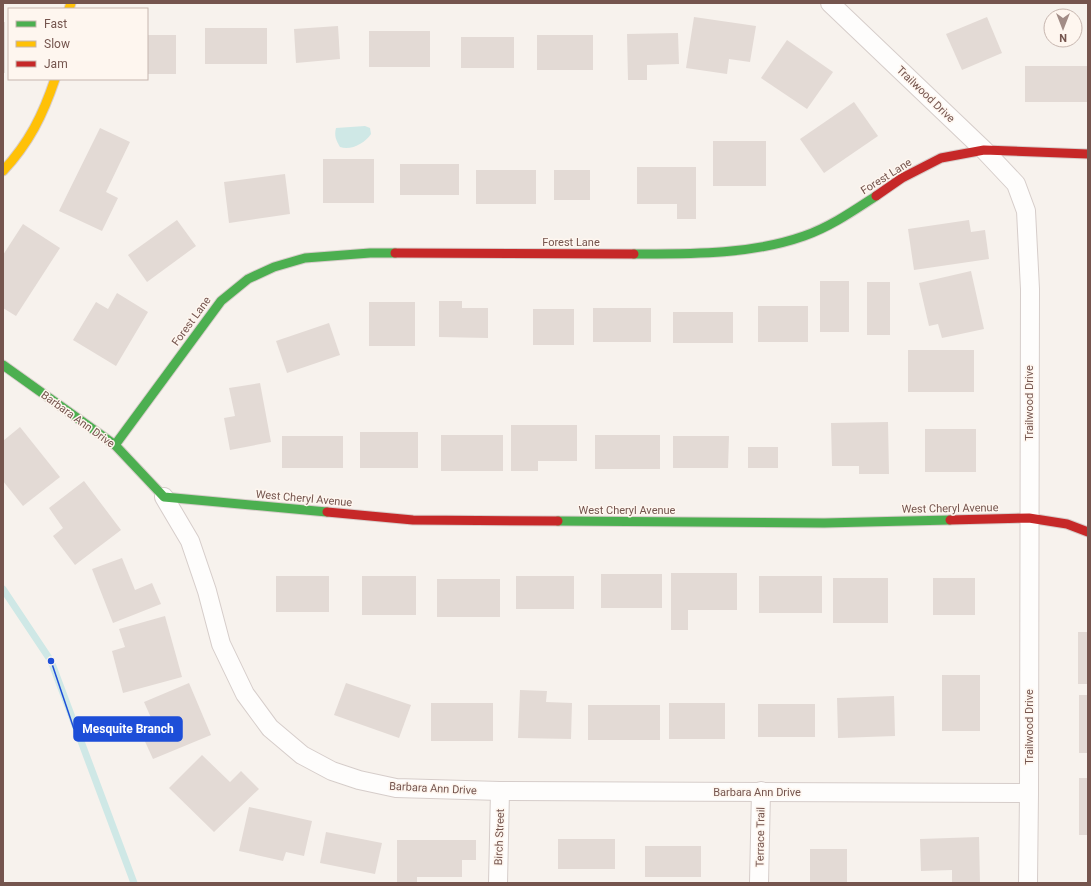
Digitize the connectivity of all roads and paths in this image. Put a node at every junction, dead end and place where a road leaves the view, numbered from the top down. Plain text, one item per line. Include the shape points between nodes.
1 (830, 3) edge
2 (55, 80) edge
3 (984, 150) junction
4 (1088, 154) edge
5 (3, 171) edge
6 (3, 365) edge
7 (115, 445) junction
8 (164, 497) junction
9 (1029, 518) junction
10 (1088, 532) edge
11 (500, 791) junction
12 (761, 791) junction
13 (1029, 793) junction
14 (498, 883) edge
15 (759, 883) edge
16 (1028, 883) edge

1 - 3 street, Trailwood Drive
2 - 5 street via 45,110 30,138
3 - 4 street, Forest Lane
3 - 7 street, Forest Lane via 941,158 902,178 846,216 804,236 754,249 682,254 370,253 305,258 274,267 248,279 221,301
3 - 9 street, Trailwood Drive via 1016,184 1026,211 1030,290
6 - 7 street, Barbara Ann Drive
7 - 8 street, Barbara Ann Drive
8 - 9 street, West Cheryl Avenue via 413,520 824,523
8 - 11 street, Barbara Ann Drive via 190,541 221,644 245,694 270,728 302,755 332,771 359,780 396,788
9 - 10 street, West Cheryl Avenue via 1067,524
9 - 13 street, Trailwood Drive
11 - 12 street, Barbara Ann Drive
11 - 14 street, Birch Street
12 - 13 street, Barbara Ann Drive
12 - 15 street, Terrace Trail
13 - 16 street, Trailwood Drive

